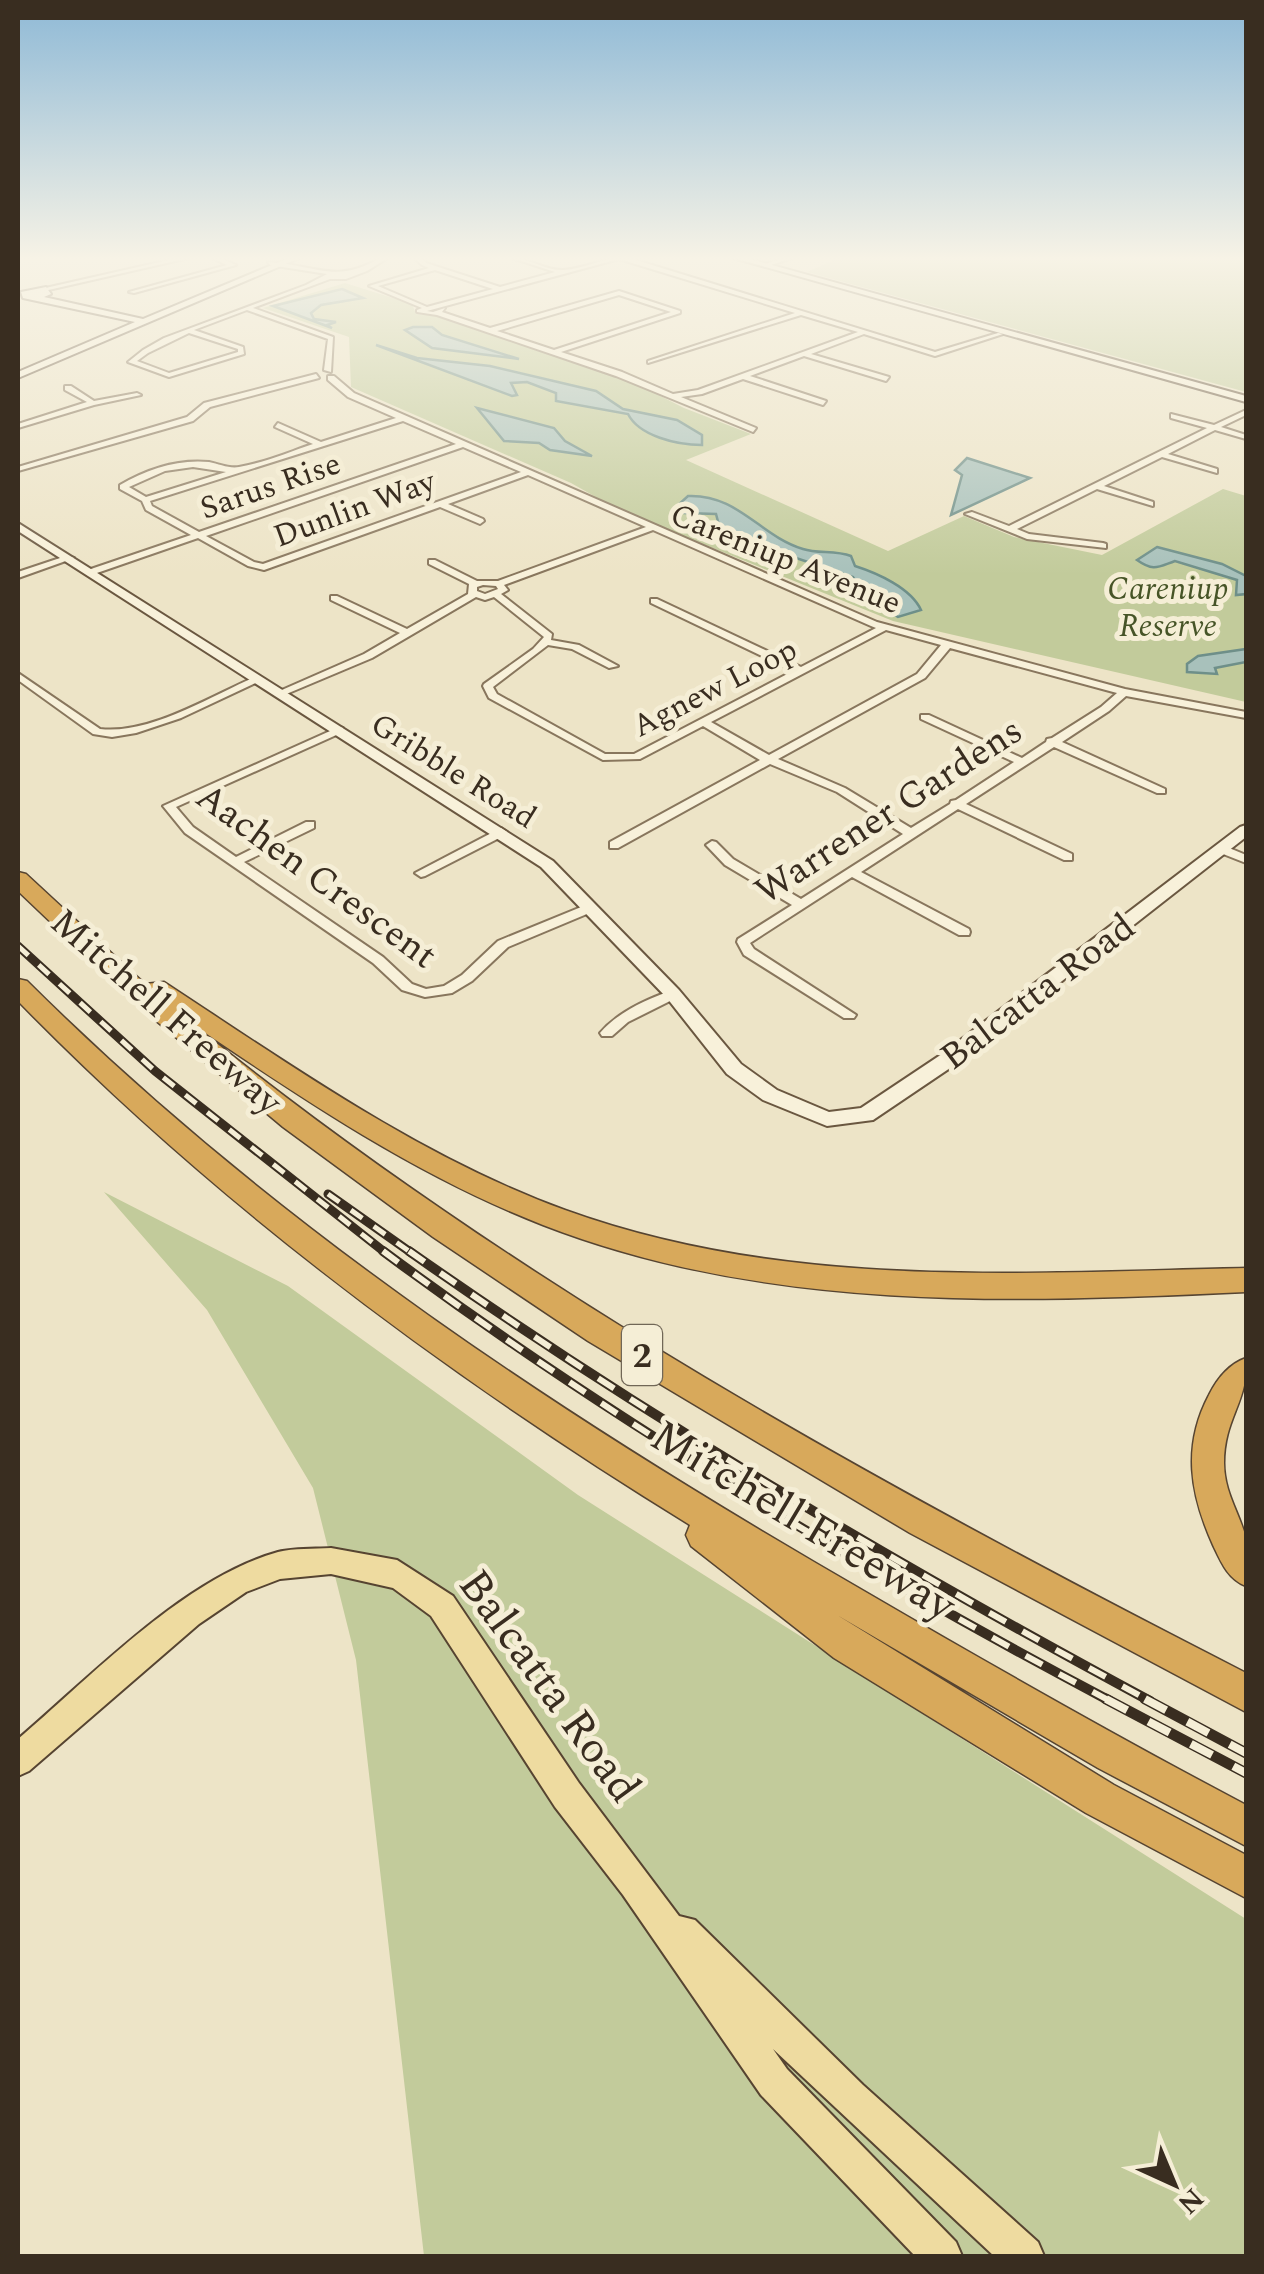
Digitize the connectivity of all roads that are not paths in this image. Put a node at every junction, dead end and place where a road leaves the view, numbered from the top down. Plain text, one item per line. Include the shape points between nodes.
1 (135, 363) edge
2 (205, 363) edge
3 (330, 363) edge
4 (581, 363) edge
5 (778, 363) edge
6 (834, 363) edge
7 (1121, 363) edge
8 (329, 374) junction
9 (742, 376) junction
10 (886, 379) dead end
11 (68, 388) dead end
12 (137, 395) dead end
13 (674, 396) junction
14 (1246, 398) edge
15 (93, 403) junction
16 (823, 403) dead end
17 (1246, 412) edge
18 (1174, 416) dead end
19 (402, 418) junction
20 (278, 425) dead end
21 (18, 426) edge
22 (1214, 428) junction
23 (753, 430) dead end
24 (1246, 437) edge
25 (320, 444) junction
26 (464, 444) junction
27 (1160, 454) junction
28 (18, 469) edge
29 (1214, 471) dead end
30 (235, 472) junction
31 (528, 472) junction
32 (1096, 486) junction
33 (144, 500) junction
34 (441, 504) junction
35 (1150, 504) dead end
36 (969, 514) dead end
37 (480, 521) dead end
38 (18, 526) edge
39 (649, 529) junction
40 (1008, 530) junction
41 (198, 536) junction
42 (1103, 546) dead end
43 (68, 558) junction
44 (432, 562) dead end
45 (91, 572) junction
46 (18, 575) edge
47 (475, 589) junction
48 (498, 589) junction
49 (334, 598) dead end
50 (654, 601) dead end
51 (886, 628) junction
52 (406, 633) junction
53 (547, 642) junction
54 (948, 644) junction
55 (614, 666) dead end
56 (802, 670) junction
57 (18, 676) edge
58 (259, 679) junction
59 (280, 692) junction
60 (1124, 692) junction
61 (1246, 715) edge
62 (924, 718) dead end
63 (703, 722) junction
64 (339, 730) junction
65 (1050, 741) junction
66 (770, 759) junction
67 (1020, 761) junction
68 (1160, 790) dead end
69 (955, 803) junction
70 (310, 825) dead end
71 (1246, 830) edge
72 (501, 832) junction
73 (908, 832) junction
74 (712, 845) dead end
75 (614, 846) dead end
76 (1222, 849) junction
77 (1068, 858) dead end
78 (1246, 860) edge
79 (234, 862) junction
80 (850, 870) junction
81 (421, 873) dead end
82 (18, 879) edge
83 (798, 902) junction
84 (590, 908) junction
85 (964, 932) dead end
86 (87, 944) junction
87 (18, 987) edge
88 (673, 994) junction
89 (849, 1014) dead end
90 (607, 1033) dead end
91 (814, 1116) joint
92 (1246, 1280) edge
93 (1246, 1371) edge
94 (580, 1440) junction
95 (1246, 1570) edge
96 (1246, 1693) edge
97 (18, 1760) edge
98 (1246, 1826) edge
99 (1246, 1878) edge
100 (636, 1883) junction
101 (942, 2256) edge
102 (1024, 2256) edge

1 - 2 street via 162,375
3 - 8 street
4 - 13 street
5 - 9 street
6 - 10 street
7 - 14 main road
8 - 19 street, Careniup Avenue via 346,393
8 - 28 street via 207,405 190,419
9 - 13 street
9 - 16 street
11 - 15 street
12 - 15 street
13 - 23 street
15 - 21 street
17 - 22 street
18 - 22 street
19 - 25 street
19 - 26 street, Careniup Avenue
20 - 25 street
22 - 24 street
22 - 27 street
25 - 30 street
26 - 31 street, Careniup Avenue
26 - 41 street, Sarus Rise
27 - 29 street
27 - 32 street
30 - 33 street
30 - 33 street via 194,462 124,487
31 - 34 street, Dunlin Way
31 - 39 street, Careniup Avenue
32 - 35 street
32 - 40 street
33 - 41 street, Dunlin Way
34 - 37 street
34 - 41 street, Dunlin Way via 264,567
36 - 40 street
38 - 43 main road, Gribble Road
39 - 48 street
39 - 51 street, Careniup Avenue
40 - 42 street
41 - 45 street, Sarus Rise
43 - 45 main road, Gribble Road
43 - 46 street
44 - 47 street
45 - 58 main road, Gribble Road
47 - 48 street
47 - 52 street
48 - 53 street via 546,630
49 - 52 street
50 - 56 street
51 - 54 street, Careniup Avenue
51 - 56 street, Agnew Loop
52 - 59 street
53 - 55 street
53 - 63 street, Agnew Loop via 488,686 493,696 603,758 636,757
54 - 60 street, Careniup Avenue
54 - 66 street via 921,676
56 - 63 street, Agnew Loop
57 - 58 street via 97,732 110,734
58 - 59 main road, Gribble Road
59 - 64 main road, Gribble Road
60 - 61 street, Careniup Avenue
60 - 65 street, Warrener Gardens
62 - 67 street
63 - 66 street
64 - 72 main road, Gribble Road
64 - 79 street, Aachen Crescent via 168,806 188,830
65 - 67 street, Warrener Gardens
65 - 68 street
66 - 73 street via 813,775
66 - 75 street
67 - 69 street, Warrener Gardens
69 - 73 street, Warrener Gardens
69 - 77 street
70 - 79 street
71 - 76 main road, Balcatta Road
72 - 81 street
72 - 84 main road, Gribble Road via 548,864
73 - 80 street, Warrener Gardens
74 - 83 street
76 - 78 street
76 - 91 main road, Balcatta Road via 873,1111 848,1120
79 - 84 street, Aachen Crescent via 407,987 425,993 467,978 503,944
80 - 83 street, Warrener Gardens
80 - 85 street
82 - 86 highway, Mitchell Freeway / 2
83 - 89 street, Warrener Gardens via 743,942
84 - 88 main road, Gribble Road
86 - 92 highway via 459,1176 636,1243 755,1272 899,1288 1048,1290
86 - 96 highway, Mitchell Freeway / 2 via 270,1102 570,1310 837,1472
87 - 94 highway, Mitchell Freeway via 134,1102 316,1252
88 - 90 street
88 - 91 main road, Gribble Road via 734,1069
93 - 95 highway via 1220,1400 1205,1461 1216,1513
94 - 98 highway, Mitchell Freeway via 910,1638
94 - 99 highway via 847,1645 1100,1799
97 - 100 main road, Balcatta Road via 188,1614 236,1582 280,1565 331,1561 388,1570 442,1606 567,1795
100 - 101 main road, Balcatta Road via 774,2082
100 - 102 main road, Balcatta Road via 798,2050

